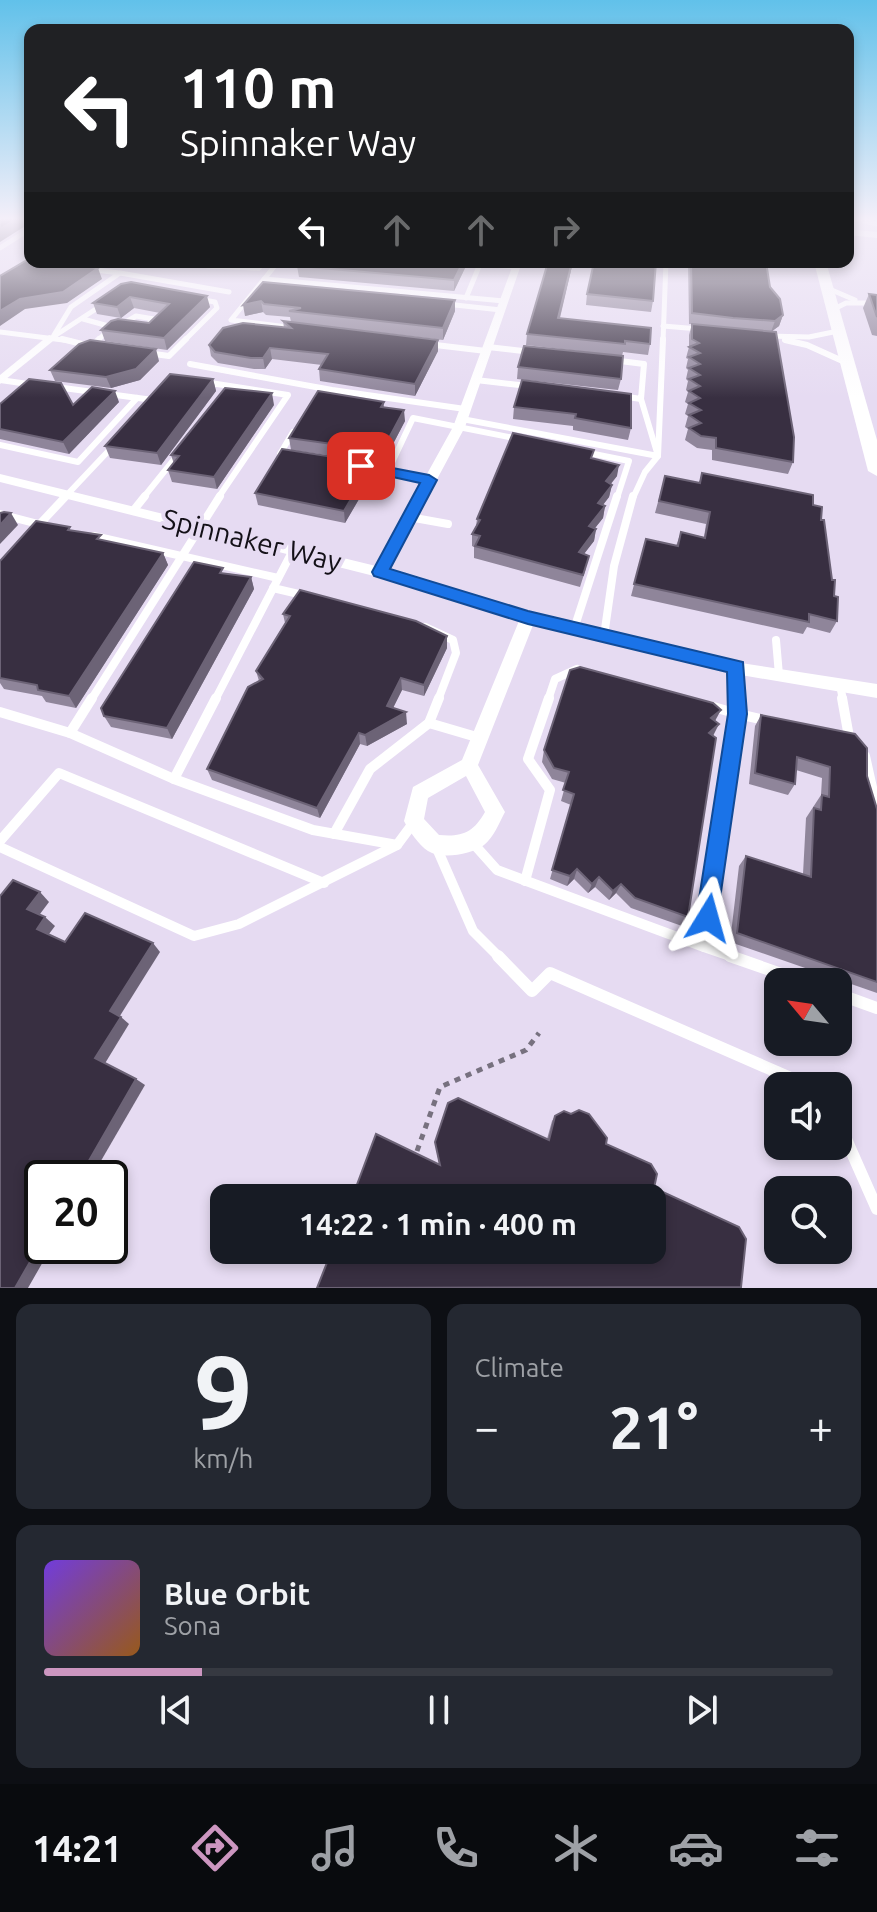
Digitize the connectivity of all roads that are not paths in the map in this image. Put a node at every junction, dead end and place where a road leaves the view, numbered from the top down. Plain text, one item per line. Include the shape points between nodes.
1 (113, 278) edge
2 (149, 278) edge
3 (474, 278) edge
4 (513, 278) edge
5 (665, 278) edge
6 (825, 278) edge
7 (264, 279) joint
8 (258, 286) junction
9 (827, 287) junction
10 (229, 292) dead end
11 (112, 297) edge
12 (188, 297) edge
13 (466, 298) junction
14 (860, 301) junction
15 (877, 303) edge
16 (503, 306) junction
17 (831, 311) junction
18 (83, 319) junction
19 (126, 324) edge
20 (663, 326) junction
21 (112, 327) junction
22 (305, 329) edge
23 (709, 330) edge
24 (838, 331) junction
25 (0, 332) edge
26 (53, 337) junction
27 (426, 344) edge
28 (92, 346) junction
29 (107, 348) edge
30 (487, 349) junction
31 (138, 352) edge
32 (541, 353) edge
33 (600, 359) edge
34 (848, 363) junction
35 (190, 364) dead end
36 (188, 379) edge
37 (0, 380) edge
38 (476, 380) junction
39 (31, 384) junction
40 (532, 386) edge
41 (230, 387) junction
42 (164, 388) edge
43 (21, 393) edge
44 (610, 395) edge
45 (316, 396) edge
46 (137, 398) junction
47 (221, 399) edge
48 (641, 399) junction
49 (153, 400) junction
50 (347, 401) edge
51 (143, 412) edge
52 (405, 416) edge
53 (413, 418) junction
54 (462, 418) junction
55 (301, 420) edge
56 (123, 434) edge
57 (0, 445) edge
58 (552, 446) edge
59 (182, 449) edge
60 (567, 449) edge
61 (295, 456) edge
62 (658, 456) junction
63 (372, 468) edge
64 (388, 471) junction
65 (877, 471) edge
66 (0, 478) edge
67 (429, 480) junction
68 (69, 495) junction
69 (133, 511) junction
70 (0, 514) edge
71 (409, 517) junction
72 (40, 524) junction
73 (448, 524) dead end
74 (54, 527) edge
75 (199, 527) junction
76 (83, 533) edge
77 (30, 536) edge
78 (293, 550) junction
79 (182, 555) junction
80 (380, 572) junction
81 (278, 578) junction
82 (273, 588) junction
83 (319, 599) edge
84 (528, 618) junction
85 (418, 625) edge
86 (574, 629) junction
87 (604, 636) junction
88 (776, 640) dead end
89 (736, 667) junction
90 (592, 673) edge
91 (779, 675) junction
92 (840, 685) junction
93 (877, 691) edge
94 (694, 702) edge
95 (0, 712) edge
96 (738, 714) junction
97 (429, 723) junction
98 (779, 723) edge
99 (70, 733) junction
100 (835, 734) edge
101 (849, 737) junction
102 (480, 738) junction
103 (469, 765) junction
104 (174, 779) junction
105 (877, 810) edge
106 (414, 821) junction
107 (334, 834) junction
108 (471, 842) junction
109 (0, 844) edge
110 (434, 844) junction
111 (397, 845) junction
112 (525, 881) junction
113 (324, 883) junction
114 (704, 947) junction
115 (764, 968) edge
116 (852, 999) edge
117 (877, 1008) edge
118 (777, 1072) edge
119 (852, 1153) edge
120 (877, 1209) edge

1 - 26 lane via 71,307
2 - 10 lane
3 - 13 lane
4 - 16 street
5 - 20 lane
6 - 9 main road
7 - 8 lane
7 - 13 lane
8 - 16 lane
8 - 22 lane via 231,320
9 - 14 lane
9 - 17 main road
11 - 18 lane
12 - 31 lane via 215,302 217,308 169,356
13 - 16 lane
14 - 15 lane
14 - 17 lane
16 - 30 street
17 - 24 main road
18 - 21 lane
18 - 26 lane
19 - 21 lane
20 - 23 lane
20 - 62 lane
21 - 28 lane
24 - 34 main road
24 - 34 lane via 809,337 757,335 807,345
25 - 26 lane
26 - 28 lane
26 - 37 street
27 - 30 lane
28 - 29 lane
30 - 32 lane
30 - 38 street
33 - 48 lane via 644,364
34 - 65 main road
35 - 54 lane
36 - 41 lane
37 - 39 lane
38 - 40 lane
38 - 54 street
39 - 43 lane
39 - 46 lane
41 - 47 lane
41 - 75 lane via 288,395
42 - 49 lane
44 - 48 lane
45 - 50 lane
46 - 49 lane
46 - 57 lane via 78,462
48 - 62 lane
49 - 51 lane
52 - 53 lane
53 - 54 lane
53 - 64 lane
54 - 58 lane
54 - 62 lane
54 - 67 street
55 - 61 lane via 280,454
56 - 68 lane
59 - 69 lane
60 - 86 lane via 629,461
62 - 87 lane via 643,471 611,570
63 - 64 lane
64 - 67 lane
66 - 68 street, Spinnaker Way
67 - 71 street
68 - 69 street, Spinnaker Way
68 - 72 lane
69 - 75 street, Spinnaker Way
70 - 72 lane
71 - 73 lane
71 - 80 street
72 - 74 lane
72 - 77 lane
75 - 78 street, Spinnaker Way
75 - 79 lane
76 - 79 lane
78 - 80 street, Spinnaker Way
78 - 81 lane
79 - 81 lane
79 - 99 lane
80 - 84 street, Spinnaker Way
81 - 82 lane
82 - 83 lane
82 - 104 lane
84 - 86 street, Spinnaker Way
84 - 102 street
85 - 97 lane via 453,640 456,653
86 - 87 street, Spinnaker Way
87 - 89 street, Spinnaker Way
88 - 91 lane
89 - 91 street, Spinnaker Way
89 - 96 lane
90 - 112 lane via 578,668 555,679 528,759 550,790
91 - 92 street, Spinnaker Way
92 - 93 street, Spinnaker Way
92 - 101 lane
94 - 96 lane
95 - 99 lane
96 - 98 lane
96 - 114 lane
97 - 102 lane
97 - 107 lane via 370,769
99 - 104 lane
100 - 101 lane
101 - 105 lane via 863,743
102 - 103 street
103 - 106 street via 420,793
103 - 108 street via 495,812 484,835
104 - 107 lane
106 - 110 street
106 - 111 lane
107 - 111 lane
108 - 110 street
108 - 112 lane via 497,870
109 - 113 lane via 194,936 239,924
109 - 113 lane via 59,773
110 - 118 lane via 473,931 532,991 550,973
111 - 113 lane
112 - 114 lane
114 - 115 lane
116 - 117 lane
119 - 120 lane

